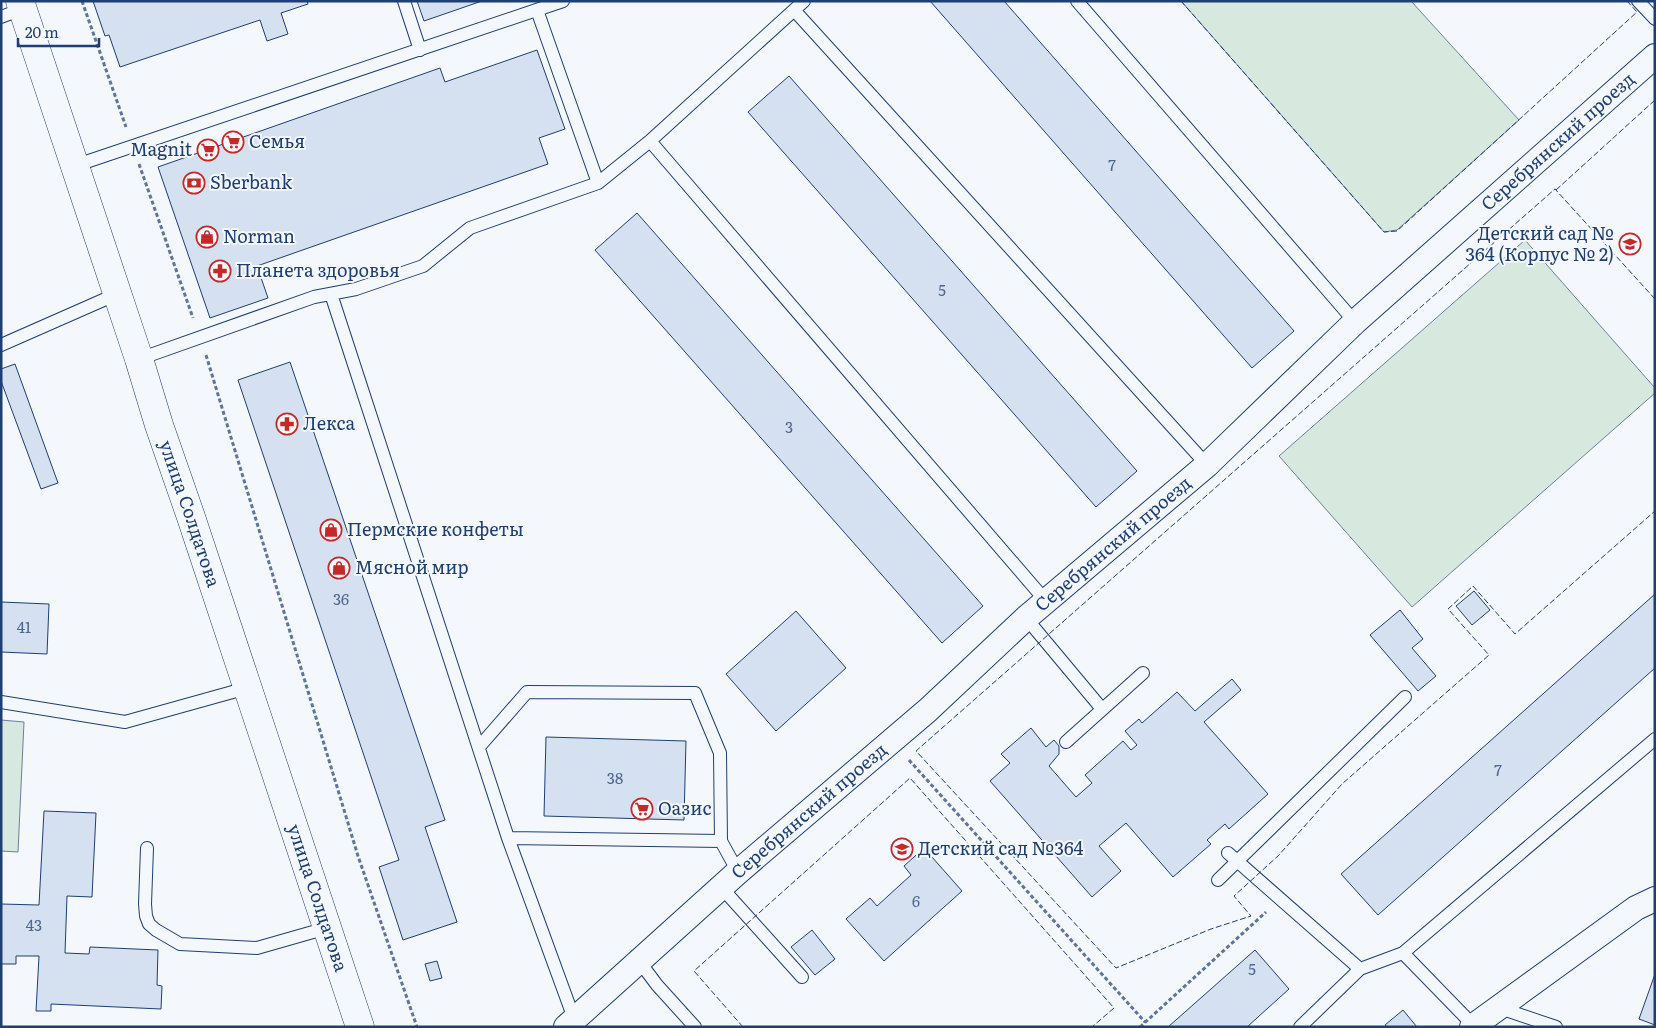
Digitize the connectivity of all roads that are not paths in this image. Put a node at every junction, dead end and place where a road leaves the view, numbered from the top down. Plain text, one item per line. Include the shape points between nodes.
1 (404, 1) edge
2 (563, 1) edge
3 (1077, 1) edge
4 (1638, 1) edge
5 (799, 6) edge
6 (14, 9) edge
7 (537, 10) junction
8 (1655, 19) edge
9 (420, 50) junction
10 (1655, 56) edge
11 (650, 141) junction
12 (74, 166) junction
13 (598, 183) junction
14 (117, 294) junction
15 (331, 294) junction
16 (1355, 322) junction
17 (1, 345) edge
18 (139, 359) junction
19 (1207, 465) junction
20 (1046, 600) junction
21 (1026, 618) junction
22 (1143, 673) dead end
23 (247, 688) junction
24 (1405, 697) dead end
25 (1, 702) edge
26 (1102, 709) junction
27 (1655, 739) edge
28 (1066, 742) dead end
29 (479, 747) junction
30 (508, 838) junction
31 (721, 841) junction
32 (147, 848) dead end
33 (1232, 857) junction
34 (730, 880) junction
35 (1218, 880) dead end
36 (1655, 899) edge
37 (327, 928) junction
38 (1403, 953) junction
39 (639, 961) junction
40 (1360, 969) junction
41 (802, 977) dead end
42 (1497, 1007) junction
43 (572, 1025) edge
44 (1472, 1026) edge
45 (360, 1027) edge
46 (695, 1027) edge
47 (1300, 1027) edge
48 (1556, 1027) edge

1 - 9 lane
2 - 7 lane
3 - 16 lane
4 - 8 lane
5 - 11 lane
5 - 19 lane
6 - 12 main road, улица Солдатова
7 - 9 lane
7 - 13 lane
9 - 12 lane
10 - 16 street, Серебрянский проезд
11 - 13 lane
11 - 20 lane
12 - 14 main road, улица Солдатова
13 - 15 lane via 470,228 423,266
14 - 17 lane
14 - 18 main road, улица Солдатова
15 - 18 lane via 314,297
15 - 29 lane
16 - 19 street, Серебрянский проезд
18 - 23 main road, улица Солдатова
19 - 20 street, Серебрянский проезд
20 - 21 street, Серебрянский проезд
21 - 26 lane
21 - 34 street, Серебрянский проезд via 928,710
22 - 26 lane
23 - 25 lane via 125,722
23 - 37 main road, улица Солдатова
24 - 33 lane
26 - 28 lane
27 - 38 lane
29 - 30 lane
29 - 31 lane via 527,692 696,694 720,753
30 - 31 lane
30 - 43 lane
31 - 34 lane
32 - 37 lane via 146,916 156,930 180,944 257,948
33 - 35 lane
33 - 40 lane
34 - 39 street, Серебрянский проезд
34 - 41 lane
36 - 42 street via 1636,908
37 - 45 main road, улица Солдатова
38 - 40 lane
38 - 44 lane
39 - 43 street, Серебрянский проезд
39 - 46 lane
40 - 47 lane
42 - 44 street
42 - 48 lane

